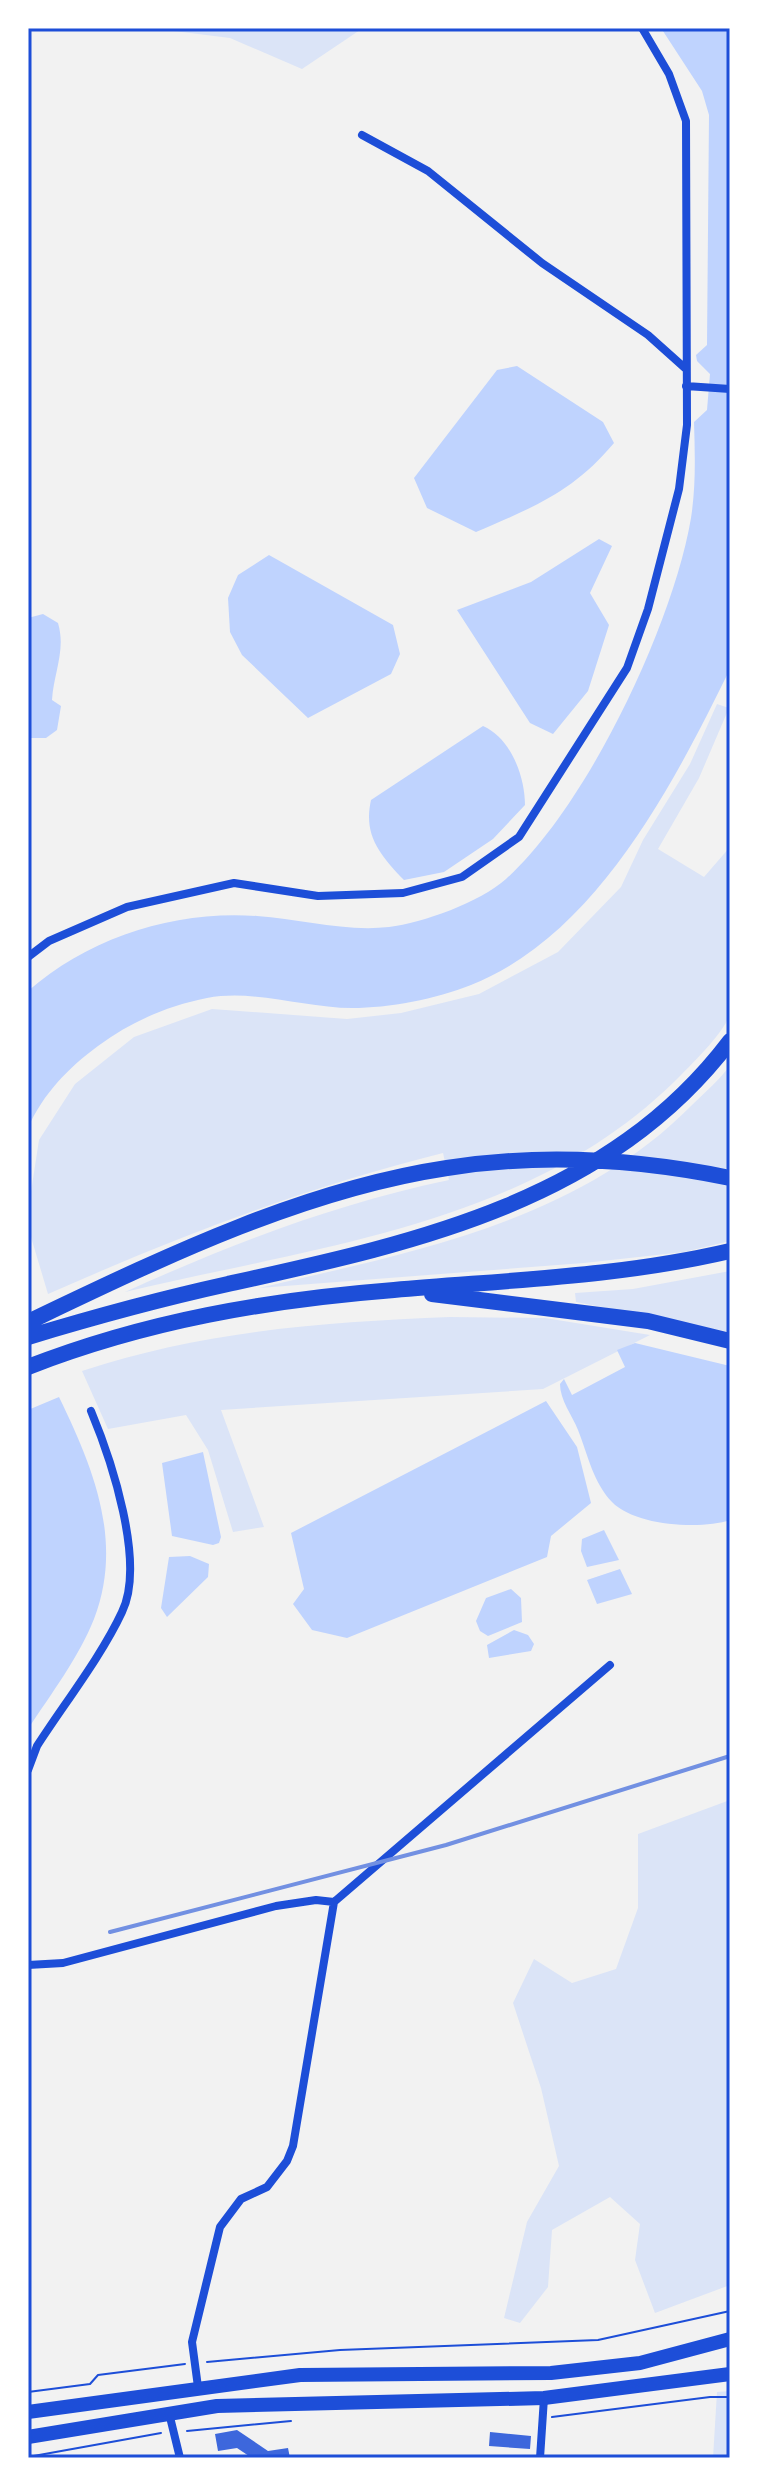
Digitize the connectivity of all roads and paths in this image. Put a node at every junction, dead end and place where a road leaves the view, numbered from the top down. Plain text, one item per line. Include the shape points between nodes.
1 (642, 28) edge
2 (362, 135) dead end
3 (686, 369) junction
4 (686, 386) junction
5 (730, 389) edge
6 (28, 957) edge
7 (730, 1041) edge
8 (730, 1178) edge
9 (730, 1251) edge
10 (392, 1290) junction
11 (28, 1322) edge
12 (28, 1337) edge
13 (730, 1341) edge
14 (28, 1367) edge
15 (91, 1411) dead end
16 (610, 1665) dead end
17 (28, 1770) edge
18 (334, 1902) junction
19 (28, 1965) edge
20 (730, 2311) edge
21 (730, 2339) edge
22 (194, 2363) junction
23 (730, 2374) edge
24 (198, 2387) junction
25 (28, 2392) edge
26 (730, 2397) edge
27 (544, 2398) junction
28 (28, 2412) edge
29 (169, 2413) junction
30 (543, 2418) junction
31 (28, 2437) edge
32 (48, 2454) dead end
33 (28, 2457) edge
34 (180, 2458) edge
35 (540, 2458) edge

1 - 3 street via 669,74 686,121
2 - 3 street via 428,171
3 - 4 street
4 - 5 street
4 - 6 street via 679,489 627,668 519,837 462,877 403,893 318,896 234,883 127,907 49,941
7 - 12 highway via 649,1124 605,1158 535,1196 404,1244 145,1303
8 - 11 highway via 573,1160 487,1163 399,1177 229,1233
9 - 10 highway via 615,1273
10 - 13 highway via 648,1321
10 - 14 highway via 179,1319
15 - 17 street via 124,1507 129,1567 124,1610 37,1746
16 - 18 street
18 - 19 street via 276,1906 63,1963
18 - 22 street via 293,2146 267,2187 241,2199 220,2227 192,2342
20 - 22 path via 573,2342 340,2350
21 - 24 main road via 640,2363 551,2373 300,2375
22 - 24 street
22 - 25 path via 98,2375 90,2384
23 - 27 main road
24 - 28 main road
26 - 30 path
27 - 29 main road via 313,2402
27 - 30 street
29 - 31 main road
29 - 34 street
30 - 35 street
32 - 33 path

